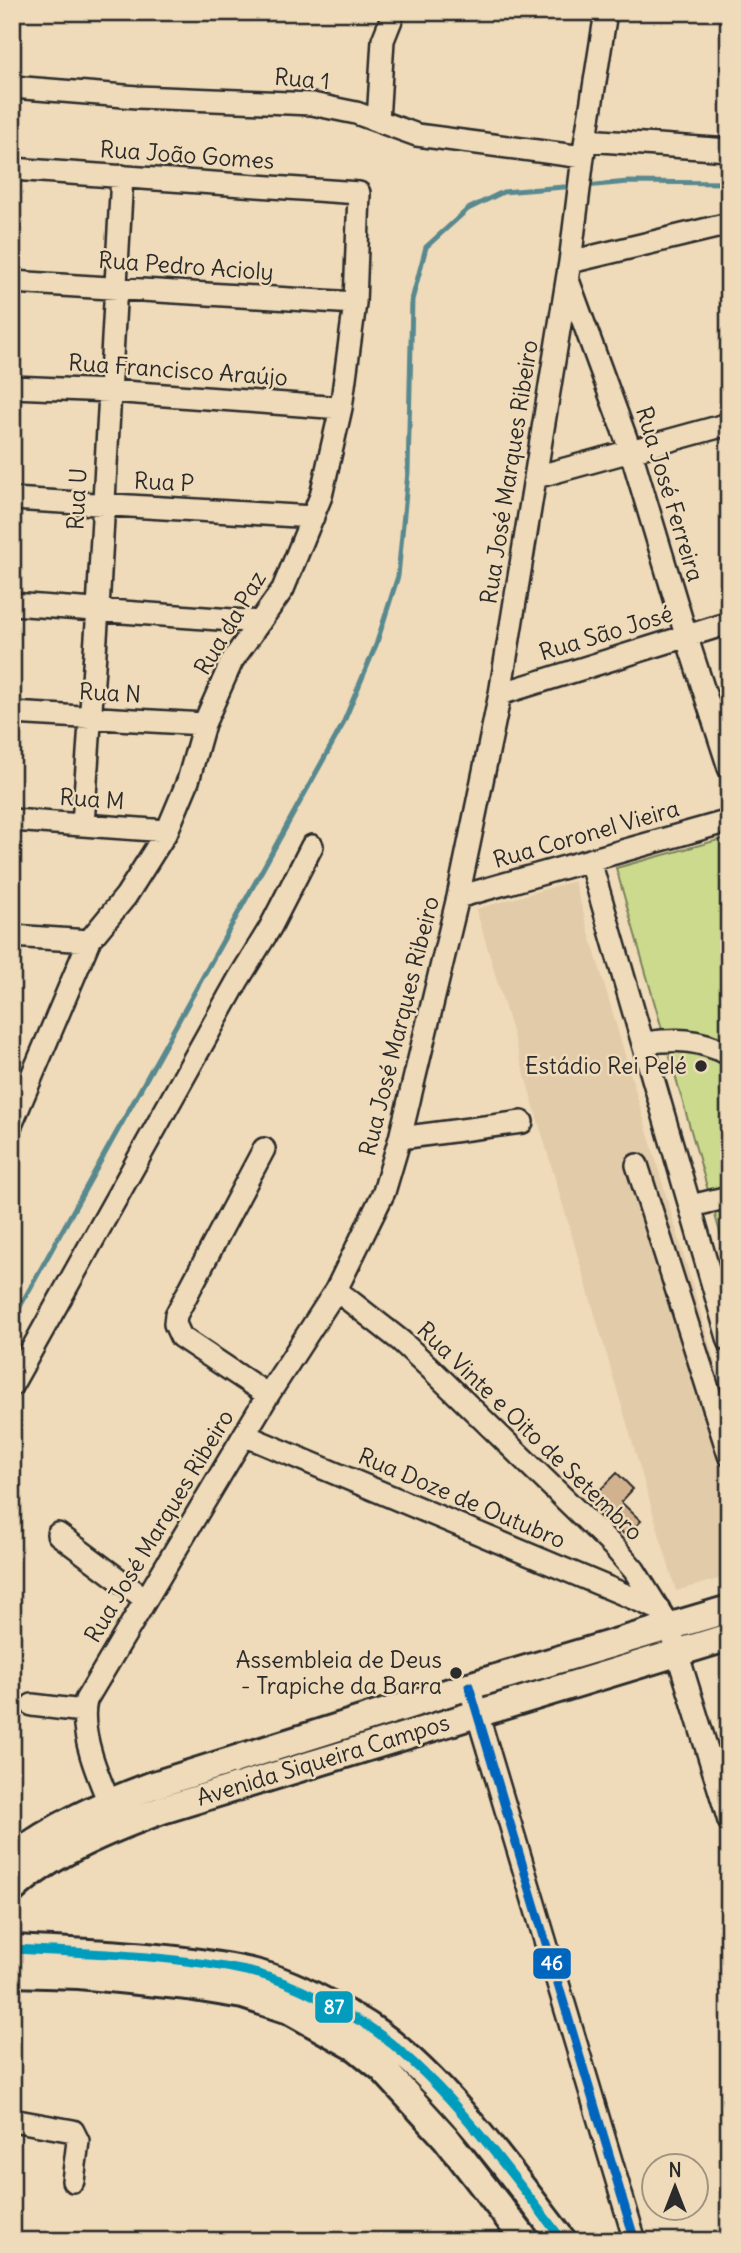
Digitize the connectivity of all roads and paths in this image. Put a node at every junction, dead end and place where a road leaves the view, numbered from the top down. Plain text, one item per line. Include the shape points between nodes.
1 (606, 12) edge
2 (395, 13) edge
3 (12, 88) edge
4 (378, 121) junction
5 (729, 150) edge
6 (584, 152) junction
7 (12, 169) edge
8 (122, 176) junction
9 (359, 193) joint
10 (729, 224) edge
11 (569, 270) junction
12 (12, 282) edge
13 (116, 288) junction
14 (355, 303) junction
15 (12, 387) edge
16 (110, 391) junction
17 (341, 408) junction
18 (729, 424) edge
19 (631, 452) junction
20 (536, 477) junction
21 (12, 499) edge
22 (103, 505) junction
23 (313, 517) junction
24 (12, 604) edge
25 (98, 609) junction
26 (260, 622) junction
27 (729, 623) edge
28 (686, 635) junction
29 (500, 694) junction
30 (12, 713) edge
31 (89, 718) junction
32 (204, 724) junction
33 (729, 768) edge
34 (12, 820) edge
35 (729, 821) edge
36 (83, 824) junction
37 (167, 831) junction
38 (312, 846) dead end
39 (590, 861) junction
40 (458, 897) junction
41 (12, 936) edge
42 (89, 941) junction
43 (643, 1043) junction
44 (729, 1054) edge
45 (522, 1122) dead end
46 (12, 1123) edge
47 (400, 1138) junction
48 (264, 1149) dead end
49 (636, 1165) dead end
50 (729, 1197) edge
51 (691, 1206) junction
52 (337, 1290) junction
53 (729, 1341) edge
54 (12, 1385) edge
55 (268, 1395) junction
56 (244, 1435) junction
57 (729, 1455) edge
58 (58, 1534) dead end
59 (138, 1594) junction
60 (729, 1609) edge
61 (664, 1617) junction
62 (729, 1637) edge
63 (679, 1652) junction
64 (469, 1686) junction
65 (32, 1704) dead end
66 (83, 1711) junction
67 (476, 1712) junction
68 (114, 1814) junction
69 (729, 1821) edge
70 (12, 1858) edge
71 (12, 1890) edge
72 (13, 1954) edge
73 (12, 2120) edge
74 (73, 2181) dead end
75 (526, 2241) edge
76 (563, 2241) edge
77 (635, 2241) edge

1 - 6 street, Rua José Marques Ribeiro
2 - 4 street via 383,40
3 - 4 street, Rua 1 via 312,104
4 - 6 street, Rua 1 via 417,135
5 - 6 street, Rua 1
6 - 11 street, Rua José Marques Ribeiro
7 - 8 street, Rua João Gomes
8 - 9 street, Rua João Gomes
8 - 13 street, Rua U
9 - 14 street, Rua da Paz
10 - 11 street
11 - 19 street, Rua José Ferreira
11 - 20 street, Rua José Marques Ribeiro
12 - 13 street, Rua Pedro Acioly
13 - 14 street, Rua Pedro Acioly
13 - 16 street, Rua U
14 - 17 street, Rua da Paz
15 - 16 street, Rua Francisco Araújo
16 - 17 street, Rua Francisco Araújo
16 - 22 street, Rua U
17 - 23 street, Rua da Paz
18 - 19 street
19 - 20 street
19 - 28 street, Rua José Ferreira
20 - 29 street, Rua José Marques Ribeiro
21 - 22 street, Rua P
22 - 23 street, Rua P
22 - 25 street, Rua U
23 - 26 street, Rua da Paz via 283,589
24 - 25 street
25 - 26 street
25 - 31 street, Rua U
26 - 32 street, Rua da Paz via 232,661
27 - 28 street, Rua São José
28 - 29 street, Rua São José
28 - 33 street, Rua José Ferreira
29 - 40 street, Rua José Marques Ribeiro
30 - 31 street, Rua N
31 - 32 street, Rua N
31 - 36 street, Rua U
32 - 37 street, Rua da Paz via 188,781
34 - 36 street, Rua M
35 - 39 street, Rua Coronel Vieira
36 - 37 street, Rua M
37 - 42 street, Rua da Paz
38 - 54 street
39 - 40 street, Rua Coronel Vieira
39 - 43 street
40 - 47 street, Rua José Marques Ribeiro
41 - 42 street
42 - 46 street, Rua da Paz
43 - 44 street via 682,1039
43 - 51 street
45 - 47 street
47 - 52 street, Rua José Marques Ribeiro via 384,1192
48 - 55 street via 176,1315 176,1324 181,1336
49 - 57 street
50 - 51 street
51 - 53 street
52 - 55 street, Rua José Marques Ribeiro
52 - 61 street, Rua Vinte e Oito de Setembro via 401,1340 614,1547
55 - 56 street, Rua José Marques Ribeiro
56 - 59 street, Rua José Marques Ribeiro
56 - 61 street, Rua Doze de Outubro
58 - 59 street
59 - 66 street, Rua José Marques Ribeiro
60 - 61 main road, Avenida Siqueira Campos
61 - 63 street, Rua Vinte e Oito de Setembro
61 - 64 main road, Avenida Siqueira Campos
62 - 63 main road, Avenida Siqueira Campos
63 - 67 main road, Avenida Siqueira Campos
63 - 69 street, Rua Vinte e Oito de Setembro
64 - 67 street
64 - 68 main road, Avenida Siqueira Campos via 151,1786
65 - 66 street
66 - 68 street via 90,1750
67 - 68 main road, Avenida Siqueira Campos via 162,1810
67 - 77 street
68 - 70 main road, Avenida Siqueira Campos via 26,1847
68 - 71 main road, Avenida Siqueira Campos via 86,1841
72 - 75 main road via 79,1975 243,1995 289,2010 357,2048 383,2069 446,2138
72 - 76 main road via 106,1954 205,1964 253,1973 308,1992 370,2027 404,2054 485,2141
73 - 74 street via 73,2131 78,2141

